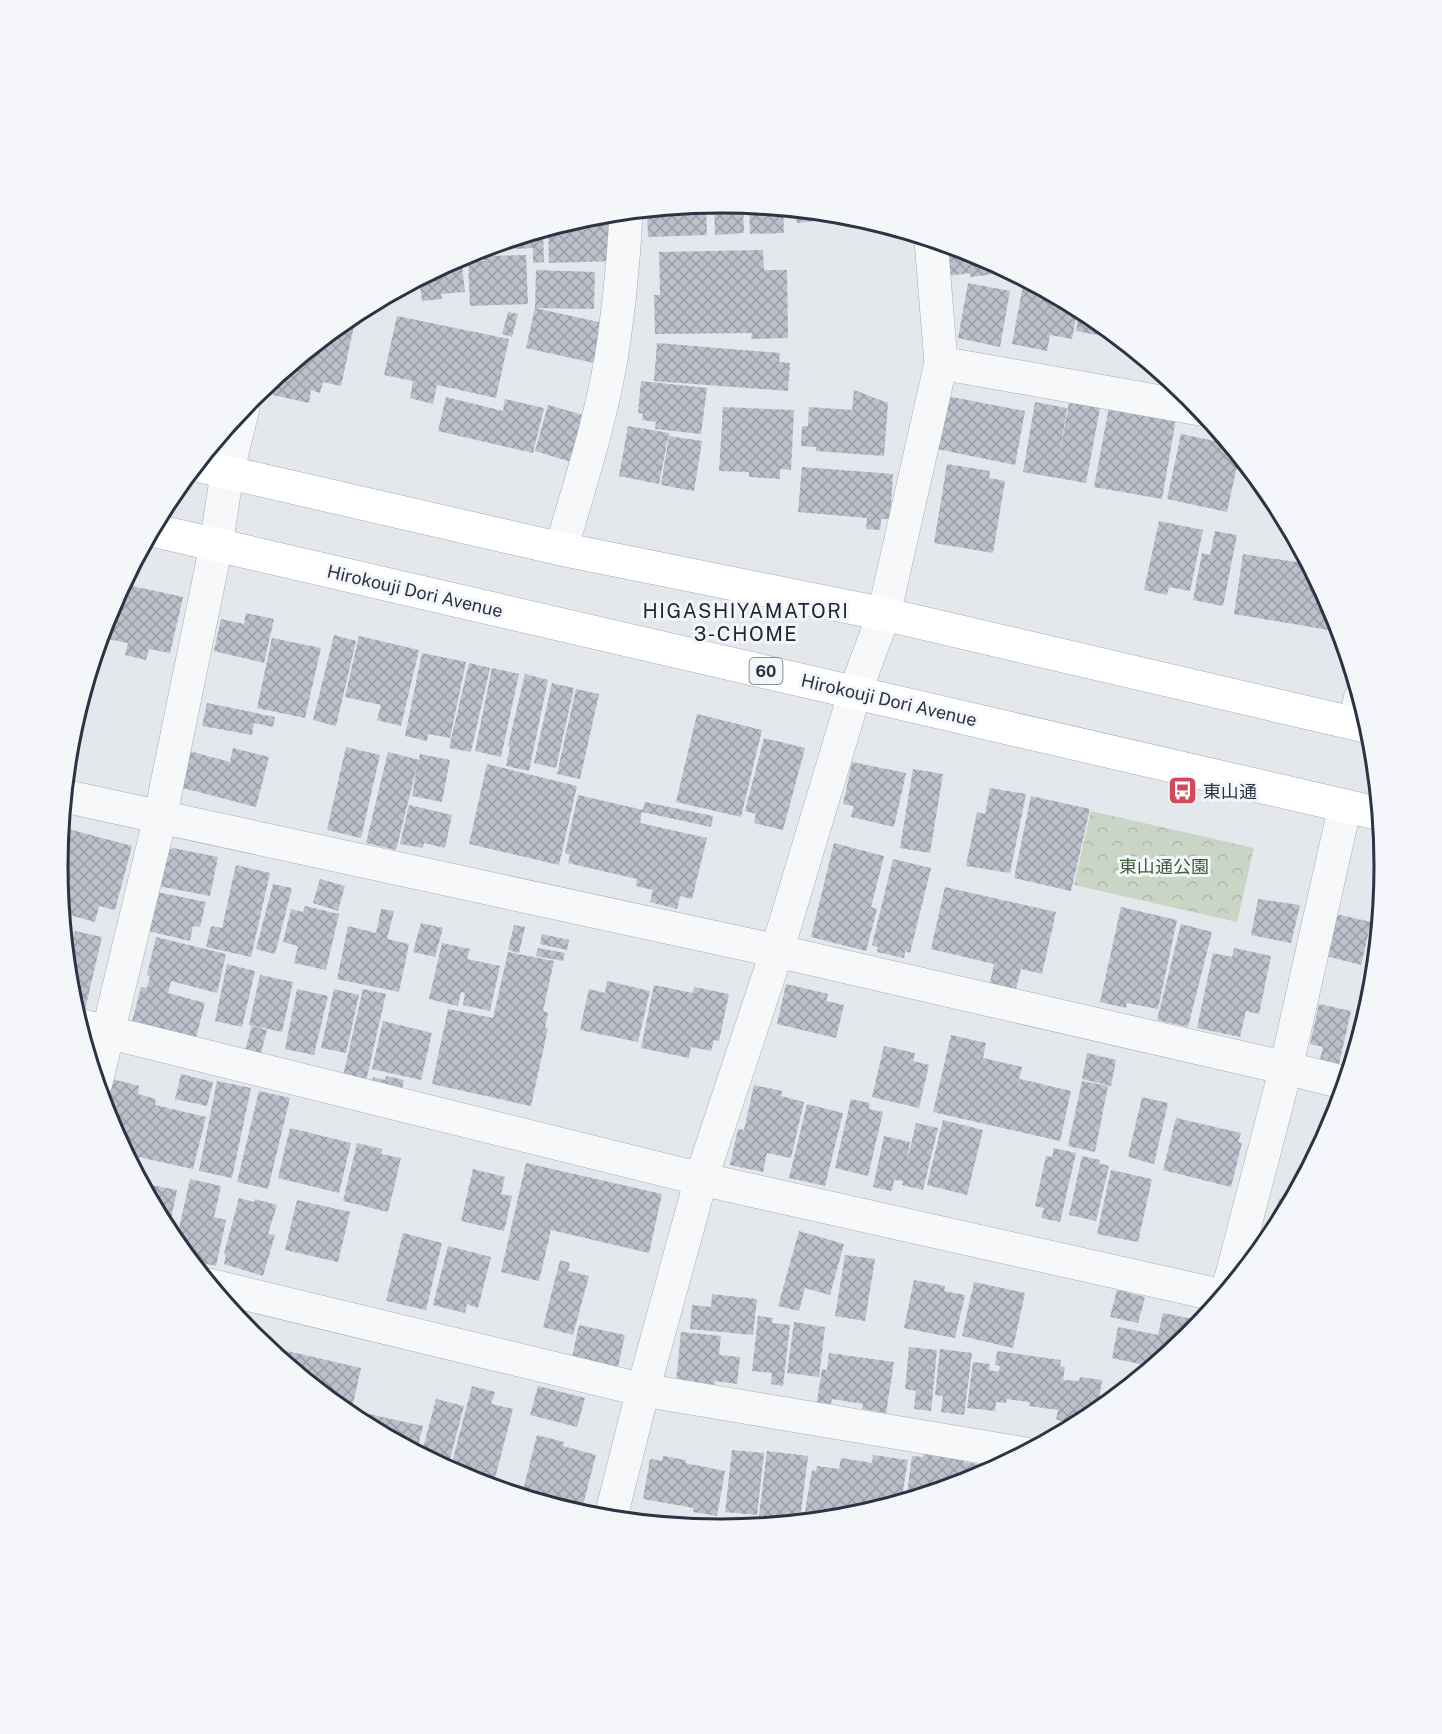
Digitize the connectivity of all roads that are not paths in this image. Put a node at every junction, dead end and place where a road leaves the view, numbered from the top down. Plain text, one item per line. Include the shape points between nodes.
1 (626, 221) edge
2 (932, 248) edge
3 (941, 363) junction
4 (1184, 406) edge
5 (238, 427) edge
6 (204, 467) edge
7 (227, 473) junction
8 (160, 532) edge
9 (216, 546) junction
10 (561, 549) junction
11 (884, 614) junction
12 (855, 692) junction
13 (1356, 715) edge
14 (72, 798) edge
15 (1345, 806) junction
16 (1372, 812) edge
17 (160, 818) junction
18 (777, 951) junction
19 (94, 1029) edge
20 (95, 1053) edge
21 (1286, 1068) junction
22 (1338, 1081) edge
23 (701, 1179) junction
24 (1232, 1273) edge
25 (222, 1288) edge
26 (1215, 1294) edge
27 (643, 1390) junction
28 (1012, 1452) edge
29 (612, 1511) edge

1 - 10 street via 614,342 595,431
2 - 3 street
3 - 4 street
3 - 11 street
5 - 7 street
6 - 7 main road
7 - 9 street
7 - 10 main road
8 - 9 main road, Hirokouji Dori Avenue / 60
9 - 12 main road, Hirokouji Dori Avenue / 60
9 - 17 street
10 - 11 main road
11 - 12 street
11 - 13 main road
12 - 15 main road, Hirokouji Dori Avenue / 60
12 - 18 street
14 - 17 street
15 - 16 main road, Hirokouji Dori Avenue / 60
15 - 21 street
17 - 18 street
17 - 19 street
18 - 21 street
18 - 23 street
19 - 20 street
19 - 23 street
21 - 22 street
21 - 24 street
23 - 26 street
23 - 27 street
25 - 27 street
27 - 28 street
27 - 29 street

